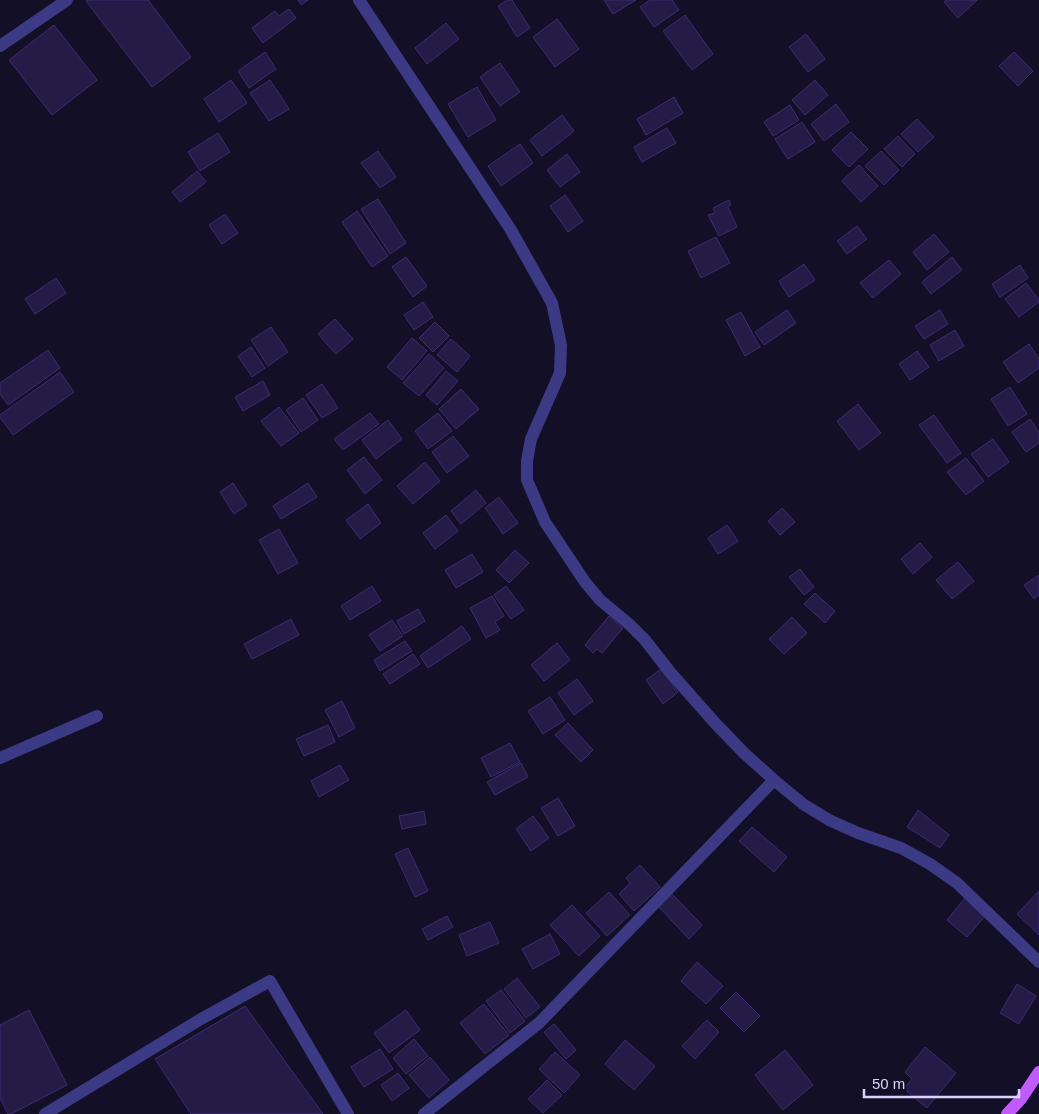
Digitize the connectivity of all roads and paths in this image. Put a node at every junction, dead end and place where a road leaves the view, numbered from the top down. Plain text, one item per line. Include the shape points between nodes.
1 (67, 0) edge
2 (359, 0) edge
3 (0, 46) edge
4 (97, 716) dead end
5 (0, 758) edge
6 (774, 780) junction
7 (1039, 962) edge
8 (1039, 1072) edge
9 (45, 1114) edge
10 (348, 1114) edge
11 (424, 1114) edge
12 (1007, 1114) edge

1 - 3 street
2 - 6 street via 511,230 552,303 561,345 560,373 530,439 527,461 527,480 545,522 600,600 629,624 715,723
4 - 5 street
6 - 7 street via 829,820 901,848 930,864 957,883
6 - 11 street via 539,1023
8 - 12 main road
9 - 10 street via 270,981

